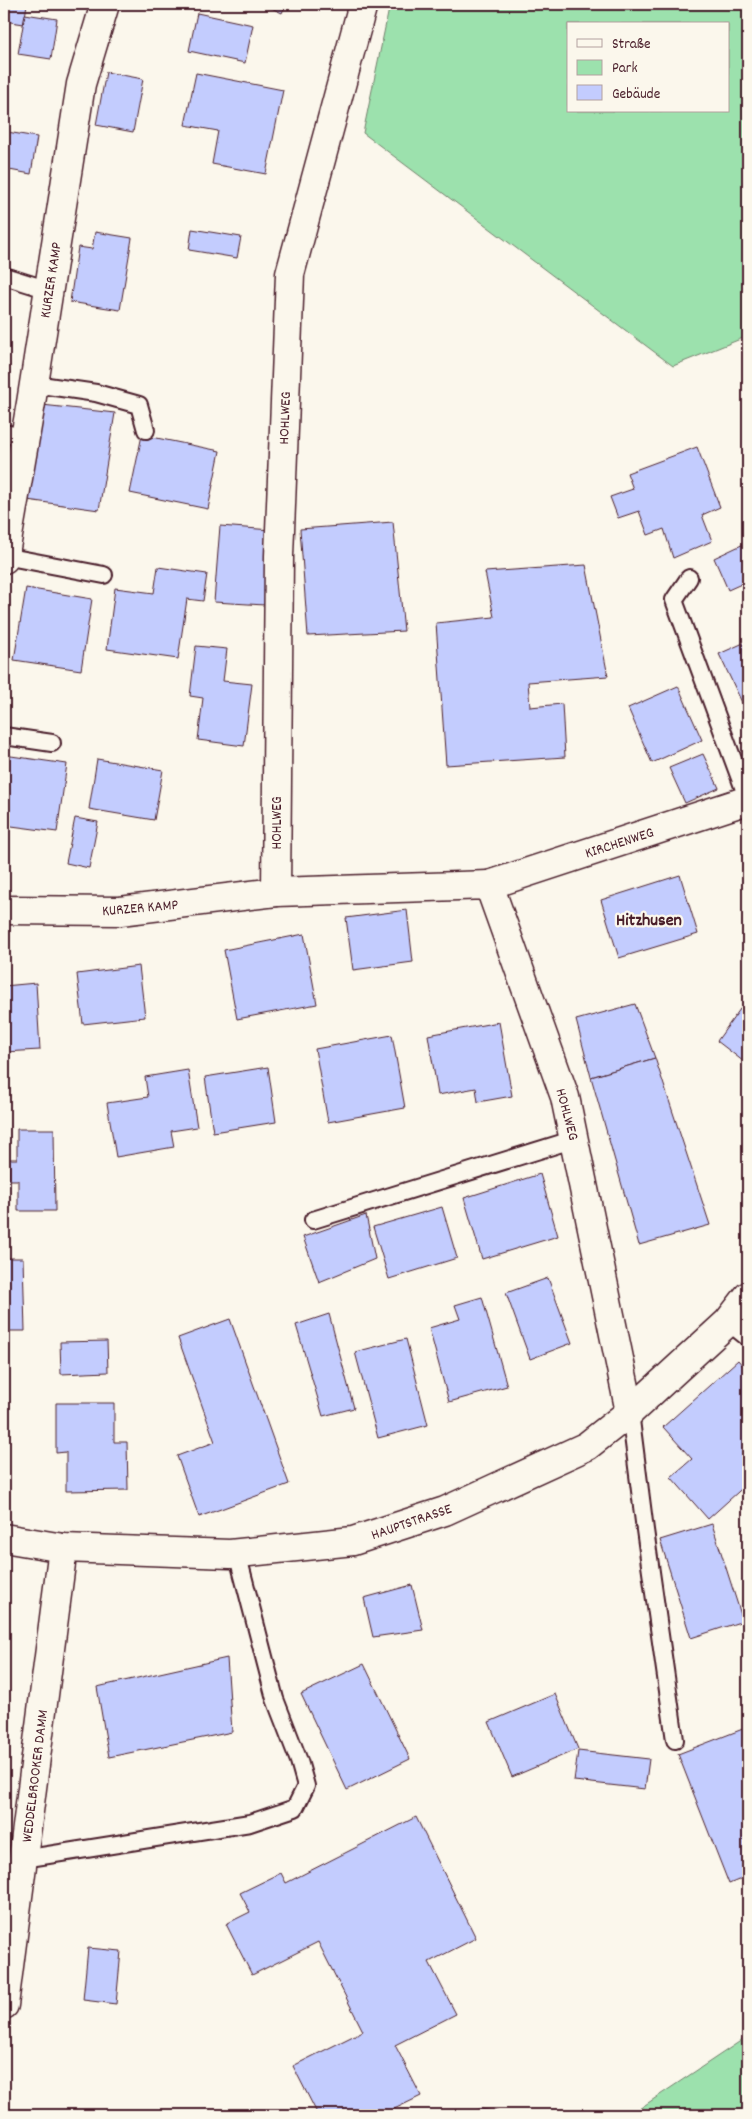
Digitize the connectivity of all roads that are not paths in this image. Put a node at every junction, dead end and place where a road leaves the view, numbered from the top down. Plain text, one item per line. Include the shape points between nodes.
1 (105, 4) edge
2 (363, 4) edge
3 (4, 276) edge
4 (49, 290) junction
5 (34, 384) junction
6 (146, 430) dead end
7 (14, 435) edge
8 (4, 558) edge
9 (104, 574) dead end
10 (689, 578) dead end
11 (4, 736) edge
12 (52, 742) dead end
13 (748, 800) edge
14 (489, 885) junction
15 (276, 892) junction
16 (4, 910) edge
17 (575, 1139) junction
18 (313, 1220) dead end
19 (748, 1296) edge
20 (738, 1330) edge
21 (630, 1412) junction
22 (4, 1538) edge
23 (63, 1548) junction
24 (237, 1553) junction
25 (675, 1740) dead end
26 (16, 1867) edge
27 (4, 2005) edge

1 - 4 street, KURZER KAMP via 81,84
2 - 15 street, HOHLWEG via 290,274 279,556
3 - 4 lane
4 - 5 street, KURZER KAMP
5 - 6 lane via 96,392 140,405
5 - 7 street, KURZER KAMP
7 - 8 street, KURZER KAMP
8 - 9 lane
10 - 13 lane via 674,600
11 - 12 lane
13 - 14 street, KIRCHENWEG
14 - 15 street
14 - 17 street, HOHLWEG via 565,1098
15 - 16 street, KURZER KAMP via 120,910
17 - 18 lane
17 - 21 street, HOHLWEG
19 - 20 street, HAUPTSTRASSE
20 - 21 street, HAUPTSTRASSE
21 - 24 street, HAUPTSTRASSE via 587,1446 445,1511 354,1541
21 - 25 lane
22 - 23 street, HAUPTSTRASSE
23 - 24 street, HAUPTSTRASSE
23 - 26 street, WEDDELBROOKER DAMM
24 - 26 lane via 275,1699 300,1761 306,1786 295,1808 250,1823
26 - 27 street, WEDDELBROOKER DAMM

